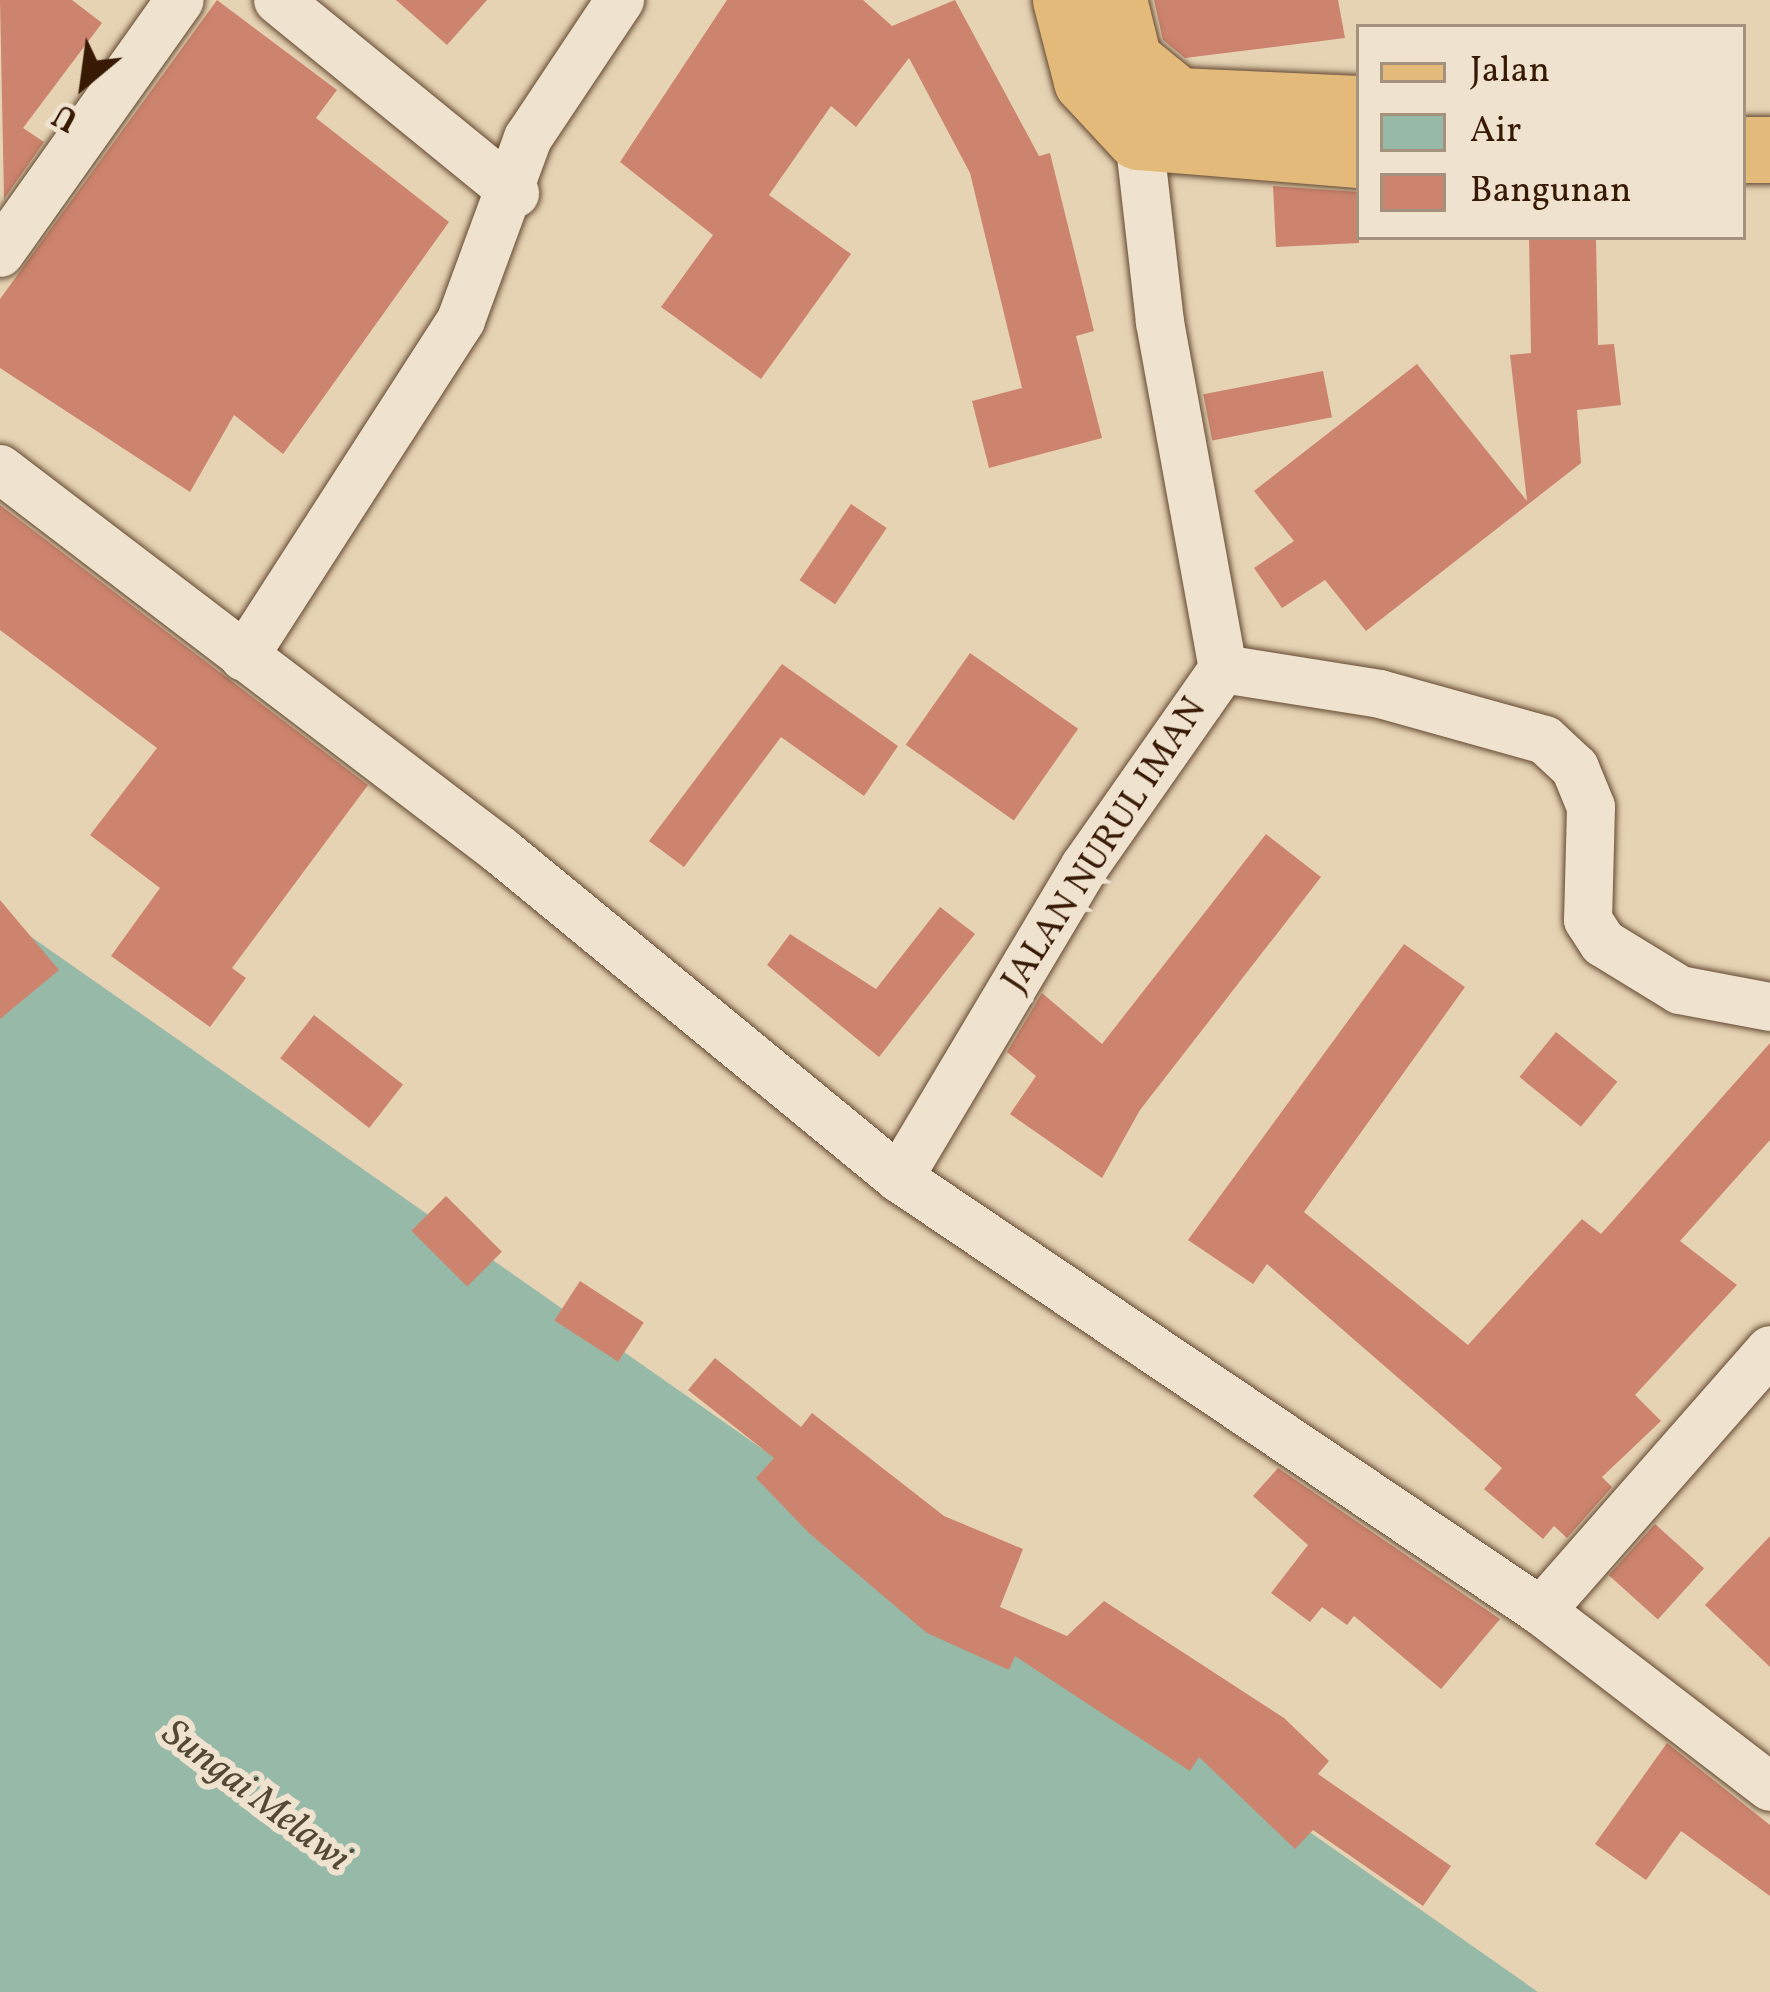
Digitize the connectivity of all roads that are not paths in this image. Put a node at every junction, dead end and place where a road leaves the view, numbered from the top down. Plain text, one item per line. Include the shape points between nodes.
1 (180, 0) edge
2 (278, 0) edge
3 (620, 0) edge
4 (1066, 0) edge
5 (1114, 0) edge
6 (1356, 110) edge
7 (1139, 137) junction
8 (1356, 155) edge
9 (515, 193) junction
10 (0, 253) edge
11 (0, 469) edge
12 (244, 657) junction
13 (1223, 670) junction
14 (1770, 1007) edge
15 (899, 1178) junction
16 (1770, 1350) edge
17 (1540, 1611) junction
18 (1770, 1787) edge

1 - 10 street
2 - 9 street
3 - 9 street via 528,138
4 - 7 main road via 1087,81
5 - 6 main road via 1129,61 1178,101
7 - 8 main road
7 - 13 street, JALAN NURUL IMAN via 1160,322
9 - 12 street via 461,320
11 - 12 street
12 - 15 street
13 - 14 street via 1380,694 1545,740 1575,768 1591,807 1588,920 1603,943 1680,990
13 - 15 street, JALAN NURUL IMAN via 1085,866
15 - 17 street
16 - 17 street
17 - 18 street

